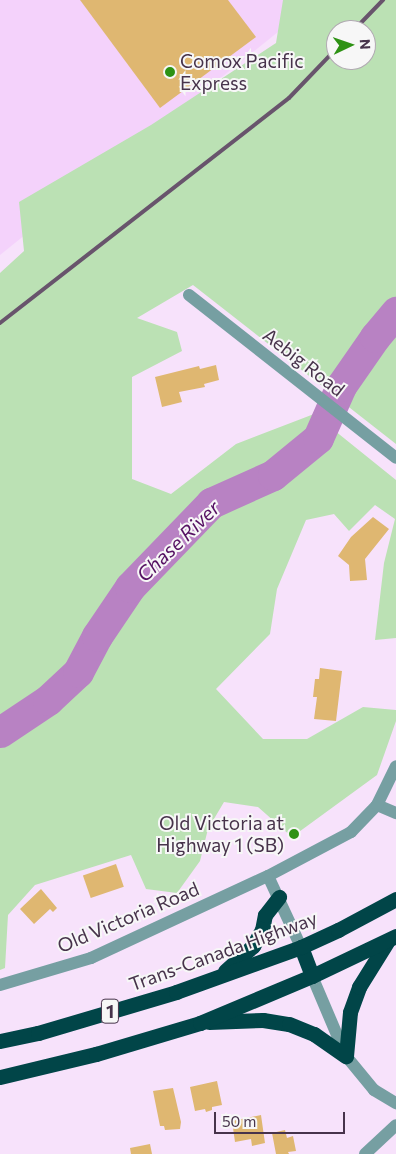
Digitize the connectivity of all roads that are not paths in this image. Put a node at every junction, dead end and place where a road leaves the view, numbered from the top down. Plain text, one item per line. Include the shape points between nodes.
1 (189, 296) dead end
2 (396, 458) edge
3 (396, 766) edge
4 (377, 805) junction
5 (396, 813) edge
6 (268, 876) junction
7 (279, 897) junction
8 (396, 899) edge
9 (392, 938) edge
10 (300, 947) junction
11 (219, 976) junction
12 (312, 976) junction
13 (0, 985) edge
14 (200, 1023) junction
15 (0, 1041) edge
16 (346, 1056) junction
17 (0, 1077) edge
18 (396, 1103) edge
19 (396, 1125) edge
20 (365, 1154) edge

1 - 2 street, Aebig Road
3 - 4 street, Old Victoria Road
4 - 5 street
4 - 6 street, Old Victoria Road via 351,832
6 - 7 street
6 - 13 street, Old Victoria Road via 91,958
7 - 10 street
7 - 11 highway via 266,915 262,930 252,946
8 - 10 highway, Trans-Canada Highway / 1
9 - 12 highway, 1
9 - 16 highway via 359,987 350,1012
10 - 11 highway, Trans-Canada Highway / 1
10 - 12 highway
11 - 15 highway, Trans-Canada Highway / 1 via 38,1033
12 - 14 highway, 1
12 - 16 street
14 - 16 highway via 263,1020 289,1024 314,1034
14 - 17 highway, 1 via 96,1054
16 - 18 street via 374,1090
19 - 20 street

